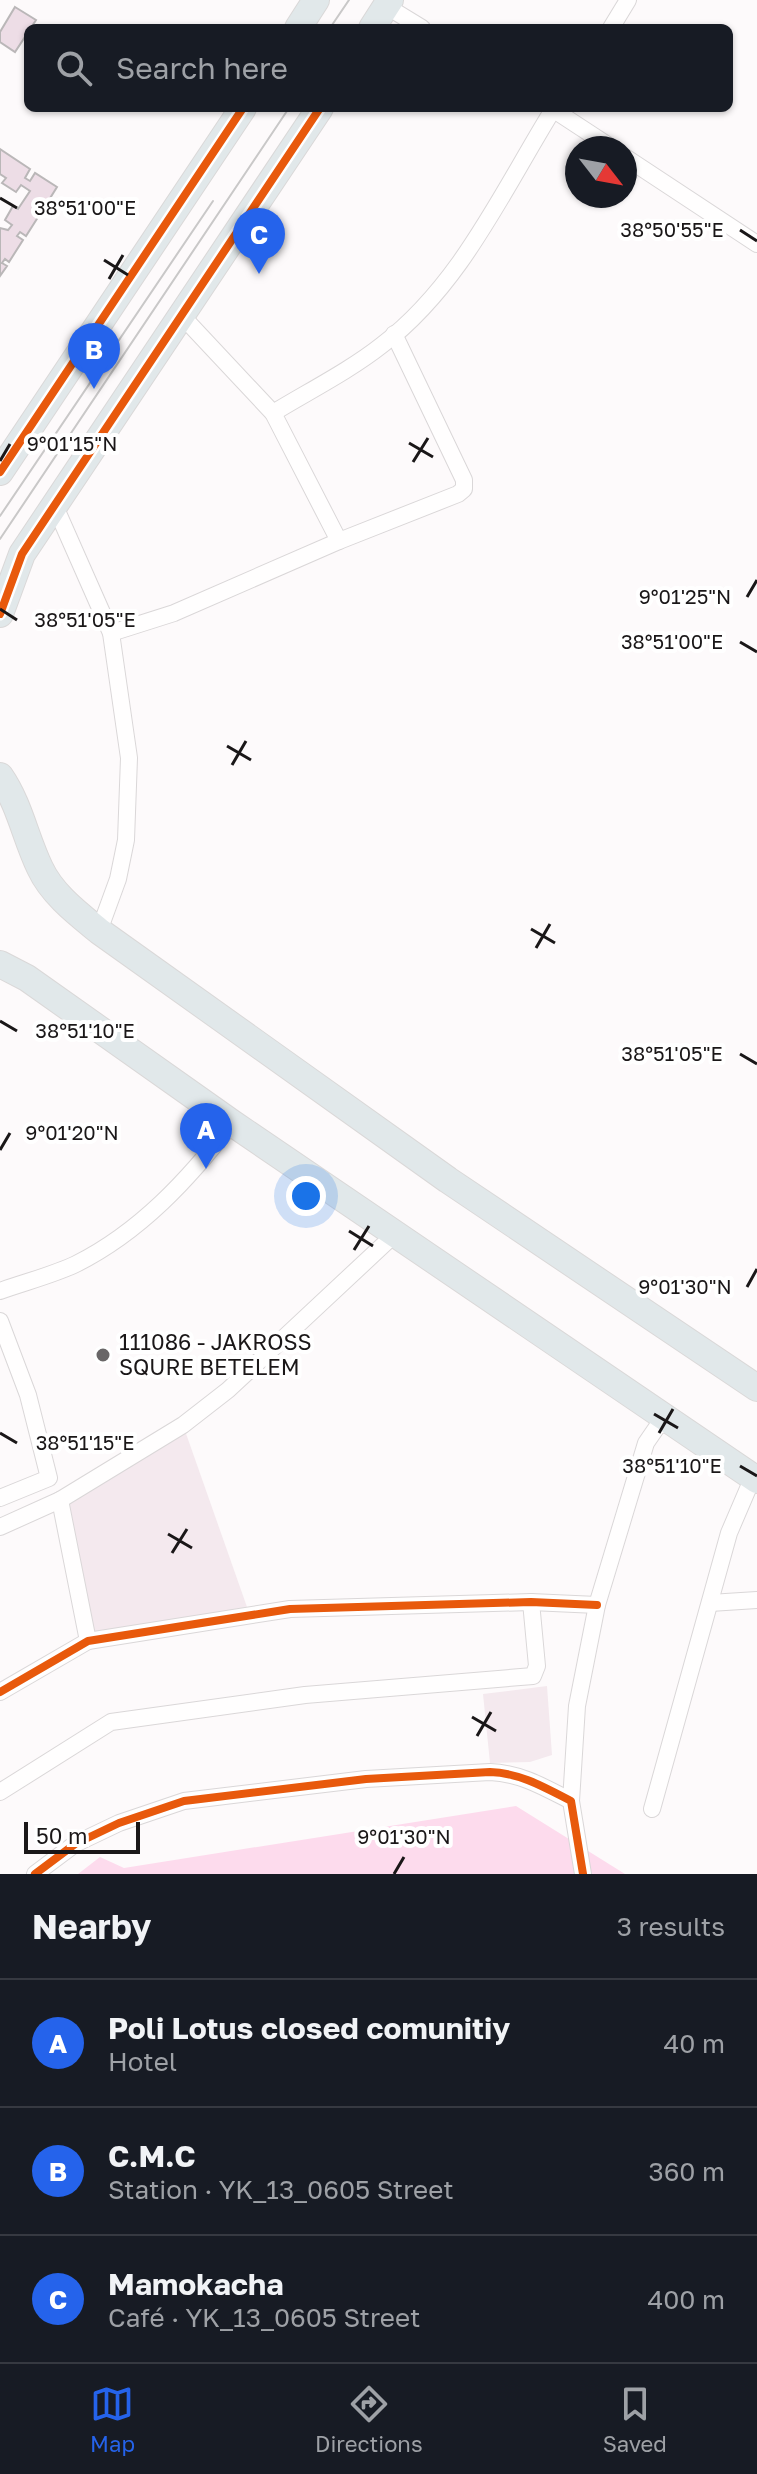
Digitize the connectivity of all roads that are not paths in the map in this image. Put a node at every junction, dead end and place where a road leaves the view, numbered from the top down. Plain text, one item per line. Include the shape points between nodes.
1 (316, 0) edge
2 (628, 0) edge
3 (383, 11) edge
4 (301, 24) edge
5 (413, 24) edge
6 (613, 24) edge
7 (240, 112) edge
8 (317, 112) edge
9 (551, 112) edge
10 (559, 112) edge
11 (594, 136) edge
12 (637, 165) edge
13 (757, 244) edge
14 (183, 317) junction
15 (394, 334) junction
16 (273, 413) junction
17 (0, 472) edge
18 (54, 504) junction
19 (339, 541) junction
20 (0, 614) edge
21 (111, 633) junction
22 (0, 776) edge
23 (99, 931) junction
24 (0, 964) edge
25 (232, 1123) junction
26 (395, 1234) junction
27 (0, 1291) edge
28 (0, 1321) edge
29 (757, 1388) edge
30 (669, 1420) junction
31 (755, 1478) edge
32 (0, 1498) edge
33 (60, 1500) junction
34 (0, 1527) edge
35 (757, 1600) edge
36 (531, 1602) junction
37 (710, 1603) junction
38 (597, 1605) junction
39 (88, 1641) junction
40 (0, 1692) edge
41 (0, 1792) edge
42 (571, 1801) junction
43 (652, 1809) dead end
44 (41, 1872) edge
45 (583, 1874) edge

1 - 4 main road
2 - 6 street
3 - 5 street
7 - 17 main road
8 - 14 main road
9 - 15 street via 503,197 442,286
10 - 11 street
12 - 13 street
14 - 16 street
14 - 18 main road
15 - 16 street
15 - 19 street via 464,489
16 - 19 street
18 - 20 main road via 22,554
18 - 21 street
19 - 21 street via 174,613
21 - 23 street via 129,758 118,879
22 - 23 main road via 14,797 40,869 60,896
23 - 29 main road via 448,1180
24 - 25 main road
25 - 26 main road
25 - 27 street via 202,1162 110,1245 73,1265
26 - 30 main road
26 - 33 street via 228,1390 183,1425
28 - 32 street via 28,1395 49,1478
30 - 31 main road
30 - 38 street via 646,1443
31 - 37 street via 729,1533
33 - 34 street
33 - 39 street
35 - 37 street
36 - 38 street
36 - 39 street via 290,1609
36 - 41 street via 537,1666 533,1676 305,1695 111,1722
37 - 43 street
38 - 42 street via 577,1706
39 - 40 street
42 - 44 street via 528,1779 490,1772 366,1779 184,1801 75,1844
42 - 45 street

